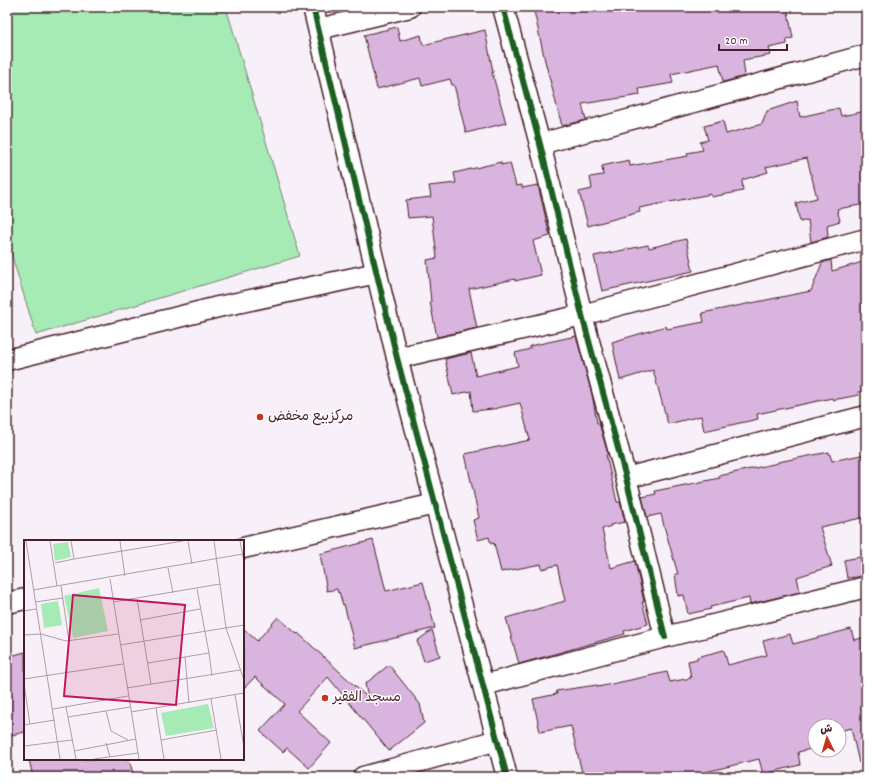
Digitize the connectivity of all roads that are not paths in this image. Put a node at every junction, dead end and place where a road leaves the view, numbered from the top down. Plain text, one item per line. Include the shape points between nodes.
1 (313, 7) edge
2 (410, 7) edge
3 (503, 7) edge
4 (319, 29) junction
5 (866, 55) edge
6 (540, 144) junction
7 (866, 239) edge
8 (377, 273) junction
9 (582, 315) junction
10 (397, 358) junction
11 (7, 359) edge
12 (866, 416) edge
13 (626, 478) junction
14 (435, 504) junction
15 (244, 548) edge
16 (866, 587) edge
17 (24, 599) edge
18 (7, 603) edge
19 (665, 637) junction
20 (484, 685) junction
21 (498, 740) junction
22 (363, 777) edge
23 (507, 777) edge

1 - 4 street
2 - 4 street
3 - 6 street
4 - 8 street
5 - 6 street
6 - 9 street
7 - 9 street
8 - 10 street
8 - 11 street via 218,307
9 - 10 street
9 - 13 street
10 - 14 street
12 - 13 street
13 - 19 street
14 - 15 street
14 - 20 street
16 - 19 street
17 - 18 street
19 - 20 street
20 - 21 street
21 - 22 street
21 - 23 street

